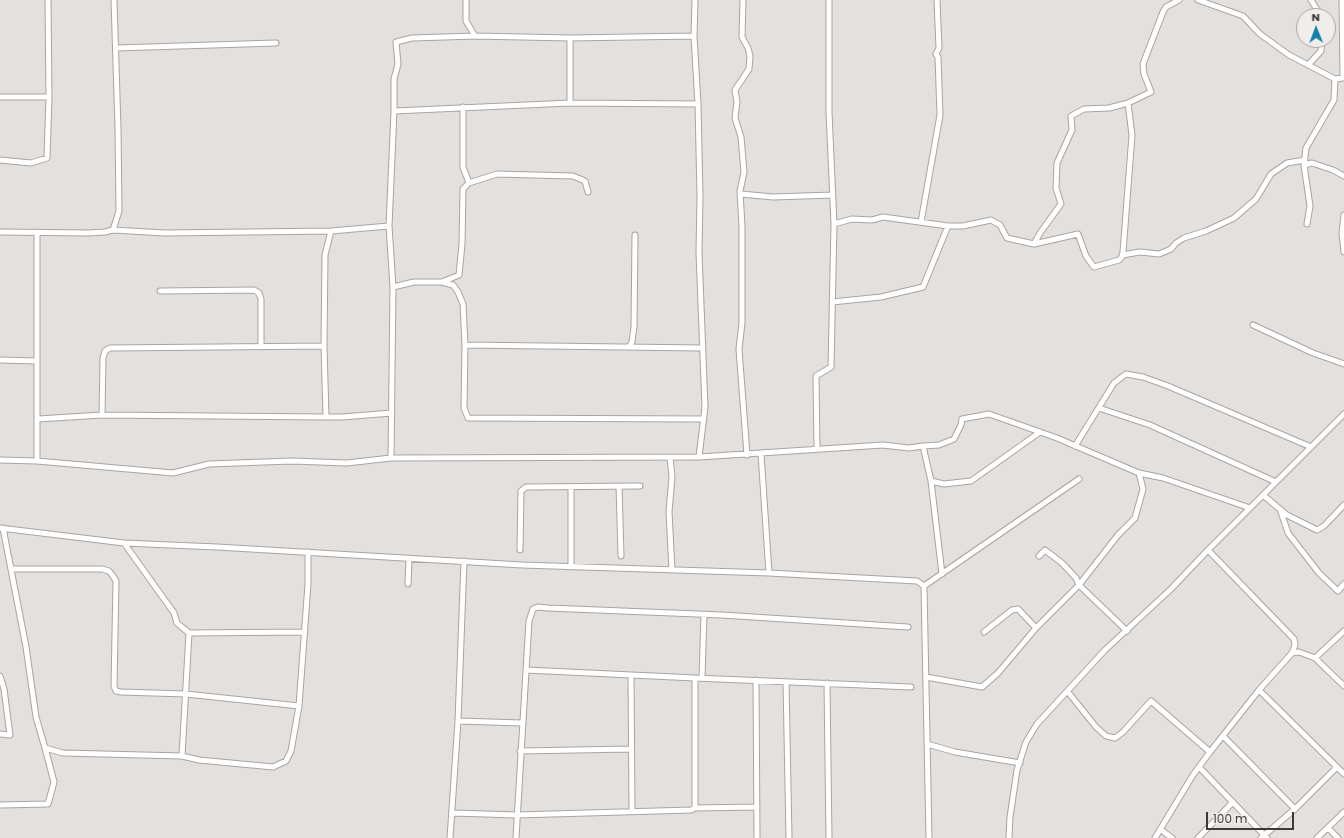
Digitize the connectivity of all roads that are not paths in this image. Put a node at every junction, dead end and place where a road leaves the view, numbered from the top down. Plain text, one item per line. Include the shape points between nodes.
1 (48, 0) edge
2 (114, 0) edge
3 (466, 0) edge
4 (694, 0) edge
5 (743, 0) edge
6 (829, 0) edge
7 (937, 0) edge
8 (1179, 0) edge
9 (1198, 0) edge
10 (1342, 0) edge
11 (475, 36) junction
12 (694, 36) junction
13 (570, 38) junction
14 (276, 42) dead end
15 (116, 48) junction
16 (1321, 48) edge
17 (1308, 64) junction
18 (1344, 78) edge
19 (1335, 79) junction
20 (0, 97) edge
21 (49, 97) junction
22 (1128, 102) junction
23 (570, 103) junction
24 (698, 104) junction
25 (463, 107) junction
26 (394, 111) junction
27 (0, 160) edge
28 (1304, 163) junction
29 (1344, 176) edge
30 (470, 183) junction
31 (588, 192) dead end
32 (741, 194) junction
33 (833, 194) junction
34 (1344, 215) edge
35 (921, 222) junction
36 (834, 224) junction
37 (1307, 224) dead end
38 (389, 226) junction
39 (948, 226) junction
40 (113, 230) junction
41 (331, 231) junction
42 (0, 232) edge
43 (37, 232) junction
44 (635, 235) dead end
45 (1034, 244) junction
46 (1344, 252) edge
47 (1122, 255) junction
48 (442, 282) junction
49 (393, 287) junction
50 (160, 291) dead end
51 (832, 302) junction
52 (1253, 325) dead end
53 (465, 345) junction
54 (324, 346) junction
55 (261, 347) junction
56 (629, 347) junction
57 (702, 348) junction
58 (0, 360) edge
59 (37, 361) junction
60 (1344, 364) edge
61 (1099, 408) junction
62 (392, 413) junction
63 (1344, 414) edge
64 (102, 415) junction
65 (326, 417) junction
66 (38, 419) junction
67 (704, 419) junction
68 (1040, 432) junction
69 (923, 446) junction
70 (1075, 446) junction
71 (1311, 447) junction
72 (817, 449) junction
73 (761, 454) junction
74 (747, 455) junction
75 (670, 457) junction
76 (699, 457) junction
77 (391, 458) junction
78 (0, 460) edge
79 (37, 461) junction
80 (1139, 473) junction
81 (1079, 479) dead end
82 (931, 481) junction
83 (1276, 482) junction
84 (619, 486) junction
85 (640, 486) dead end
86 (571, 487) junction
87 (1263, 495) junction
88 (1343, 507) edge
89 (1250, 508) junction
90 (1280, 508) junction
91 (2, 528) edge
92 (124, 543) junction
93 (520, 550) dead end
94 (1208, 550) junction
95 (308, 552) junction
96 (621, 556) dead end
97 (1039, 556) dead end
98 (409, 559) junction
99 (464, 561) junction
100 (571, 567) junction
101 (11, 569) junction
102 (672, 570) junction
103 (769, 573) junction
104 (942, 574) junction
105 (408, 584) dead end
106 (1344, 584) edge
107 (924, 586) junction
108 (1079, 586) junction
109 (704, 615) junction
110 (908, 627) dead end
111 (1036, 628) junction
112 (1127, 631) junction
113 (1344, 631) edge
114 (305, 632) junction
115 (984, 632) dead end
116 (188, 633) junction
117 (1292, 653) junction
118 (1315, 658) junction
119 (526, 670) junction
120 (632, 675) junction
121 (0, 676) edge
122 (926, 676) junction
123 (695, 678) junction
124 (702, 678) junction
125 (756, 680) junction
126 (786, 682) junction
127 (827, 683) junction
128 (1344, 686) edge
129 (911, 687) dead end
130 (1259, 690) junction
131 (1068, 692) junction
132 (186, 694) junction
133 (299, 706) junction
134 (458, 721) junction
135 (522, 723) junction
136 (0, 734) edge
137 (1223, 736) junction
138 (927, 744) junction
139 (46, 748) junction
140 (630, 749) junction
141 (520, 751) junction
142 (1210, 752) junction
143 (182, 756) junction
144 (1020, 763) junction
145 (1199, 767) junction
146 (1337, 767) junction
147 (1344, 774) edge
148 (1233, 802) junction
149 (0, 805) edge
150 (757, 806) junction
151 (695, 808) junction
152 (1296, 809) junction
153 (632, 811) junction
154 (1344, 812) edge
155 (453, 813) junction
156 (517, 815) junction
157 (1328, 828) junction
158 (1160, 829) junction
159 (1264, 837) edge
160 (450, 838) edge
161 (516, 838) edge
162 (758, 838) edge
163 (789, 838) edge
164 (829, 838) edge
165 (930, 838) edge
166 (1009, 838) edge
167 (1155, 838) edge
168 (1172, 838) edge
169 (1198, 838) edge
170 (1316, 838) edge
171 (1338, 838) edge

1 - 21 street
2 - 15 street
3 - 11 street via 466,20
4 - 12 street
5 - 32 street via 742,37 750,52 749,69 735,90 735,118 741,137 744,172
6 - 33 street via 829,112
7 - 35 street via 939,48 936,54 940,115
8 - 22 street via 1166,7 1163,12 1143,64 1151,92
9 - 17 street via 1243,16 1260,34 1289,55
10 - 18 street
11 - 13 street
11 - 26 street via 412,38 396,42 398,64 394,79
12 - 13 street
12 - 24 street
13 - 23 street
14 - 15 street
15 - 40 street via 119,211
16 - 17 street
17 - 19 street
18 - 19 street
19 - 28 street via 1334,100 1306,148
20 - 21 street
21 - 27 street via 46,158 31,162
22 - 45 street via 1109,108 1084,109 1071,116 1072,130 1058,163 1056,188 1061,204
22 - 47 street via 1132,135
23 - 24 street
23 - 25 street
24 - 57 street
25 - 26 street
25 - 30 street via 463,167
26 - 38 street
28 - 29 street via 1312,163
28 - 37 street via 1310,206
28 - 47 street via 1287,163 1272,174 1256,199 1234,218 1184,238 1171,249 1159,254 1140,252
30 - 31 street via 496,174 573,176 585,182
30 - 48 street via 463,189 459,275
32 - 33 street via 773,197
32 - 74 street via 742,323 739,349
33 - 36 street
34 - 46 street
35 - 36 street via 887,217 872,220 852,219
35 - 39 street
36 - 51 street
38 - 41 street
38 - 49 street
39 - 45 street via 963,226 991,220 1000,225 1007,238
39 - 51 street via 923,288 881,297
40 - 41 street via 164,233
40 - 43 street via 88,233
41 - 54 street via 325,255
42 - 43 street
43 - 59 street
44 - 56 street via 634,327
45 - 47 street via 1078,234 1086,256 1094,267 1119,260
48 - 49 street via 414,282
48 - 53 street via 453,285 463,304
49 - 62 street
50 - 55 street via 254,290 262,299
51 - 72 street via 831,367 816,376
52 - 60 street via 1313,353
53 - 56 street
53 - 67 street via 464,408 468,418
54 - 55 street
54 - 65 street
55 - 64 street via 110,348 105,351 103,358
56 - 57 street
57 - 67 street
58 - 59 street
59 - 66 street
61 - 70 street
61 - 71 street via 1114,383 1126,374 1143,376
61 - 83 street via 1150,425
62 - 65 street
62 - 77 street
63 - 71 street
64 - 65 street
64 - 66 street
66 - 79 street
67 - 76 street
68 - 69 street via 989,414 962,419 954,439 939,445
68 - 70 street
68 - 82 street via 971,481 944,484
69 - 72 street via 909,448 883,445
69 - 82 street
70 - 80 street
71 - 83 street
72 - 73 street
73 - 74 street
73 - 103 street
74 - 76 street
75 - 76 street
75 - 77 street
75 - 102 street
77 - 79 street via 347,463 292,461 209,464 173,473
78 - 79 street
80 - 89 street via 1163,478
80 - 108 street via 1143,489 1135,518 1118,535
81 - 104 street
82 - 104 street
83 - 87 street
84 - 85 street
84 - 86 street
84 - 96 street
86 - 93 street via 526,487 521,491
86 - 100 street
87 - 89 street
87 - 90 street
88 - 90 street via 1317,530
89 - 94 street
90 - 106 street via 1288,533 1319,573 1338,591
91 - 92 street
91 - 101 street
92 - 95 street
92 - 116 street via 174,613 177,623
94 - 112 street
94 - 117 street via 1294,639
95 - 98 street
95 - 114 street
97 - 108 street via 1045,550 1062,563 1076,578
98 - 99 street
98 - 105 street
99 - 100 street
99 - 134 street
100 - 102 street
101 - 132 street via 89,568 109,571 116,582 116,691
101 - 139 street via 36,717
102 - 103 street
103 - 107 street via 917,581
104 - 107 street
107 - 122 street
108 - 111 street
108 - 112 street
109 - 110 street
109 - 119 street via 538,607 530,616
109 - 124 street
111 - 115 street via 1018,609 1012,610
111 - 122 street via 998,673 982,687
112 - 131 street via 1105,650
113 - 118 street
114 - 116 street
114 - 133 street
116 - 132 street
117 - 118 street via 1304,653
117 - 130 street
118 - 128 street
119 - 120 street
119 - 135 street
120 - 123 street
120 - 140 street
121 - 136 street via 10,735
122 - 138 street
123 - 124 street
123 - 151 street
124 - 125 street
125 - 126 street
125 - 150 street
126 - 127 street
126 - 163 street
127 - 129 street
127 - 164 street
130 - 137 street
130 - 146 street
131 - 142 street via 1106,736 1115,738 1123,732 1151,701
131 - 144 street via 1037,724 1026,742
132 - 133 street
132 - 143 street
133 - 143 street via 291,751 286,761 281,764 273,767
134 - 135 street
134 - 155 street
135 - 141 street
137 - 142 street
137 - 152 street
138 - 144 street via 955,752
138 - 165 street
139 - 143 street via 63,753
139 - 149 street via 54,782 48,804
140 - 141 street
140 - 153 street
141 - 156 street
142 - 145 street
144 - 166 street via 1012,802
145 - 148 street
145 - 158 street
146 - 147 street
146 - 152 street
148 - 159 street
148 - 169 street
150 - 151 street
150 - 162 street
151 - 153 street
152 - 159 street
153 - 156 street
154 - 157 street
155 - 156 street
155 - 160 street
156 - 161 street
157 - 170 street
157 - 171 street
158 - 167 street
158 - 168 street

